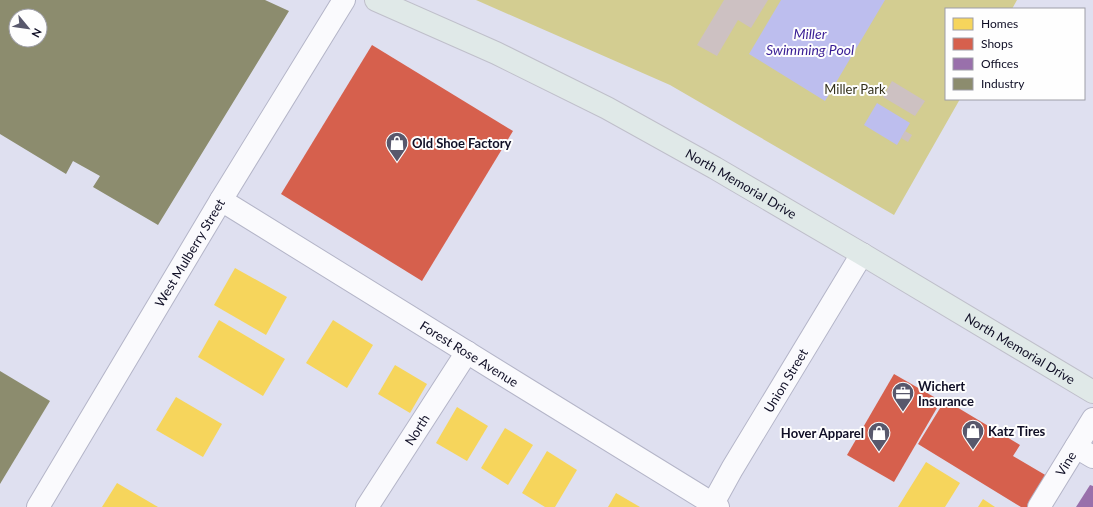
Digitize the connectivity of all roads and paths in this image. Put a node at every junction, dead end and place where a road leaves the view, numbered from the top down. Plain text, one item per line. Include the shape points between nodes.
1 (344, 0) edge
2 (376, 0) edge
3 (221, 200) junction
4 (862, 254) junction
5 (467, 352) junction
6 (1093, 392) edge
7 (1093, 419) edge
8 (1084, 452) edge
9 (714, 506) edge
10 (38, 507) edge
11 (367, 507) edge
12 (1039, 507) edge

1 - 3 street, West Mulberry Street
2 - 4 main road, North Memorial Drive via 496,53 607,108
3 - 5 street, Forest Rose Avenue
3 - 10 street, West Mulberry Street
4 - 6 main road, North Memorial Drive
4 - 9 street, Union Street via 732,469
5 - 9 street, Forest Rose Avenue
5 - 11 street, North
7 - 8 street, Vine
8 - 12 street, Vine

